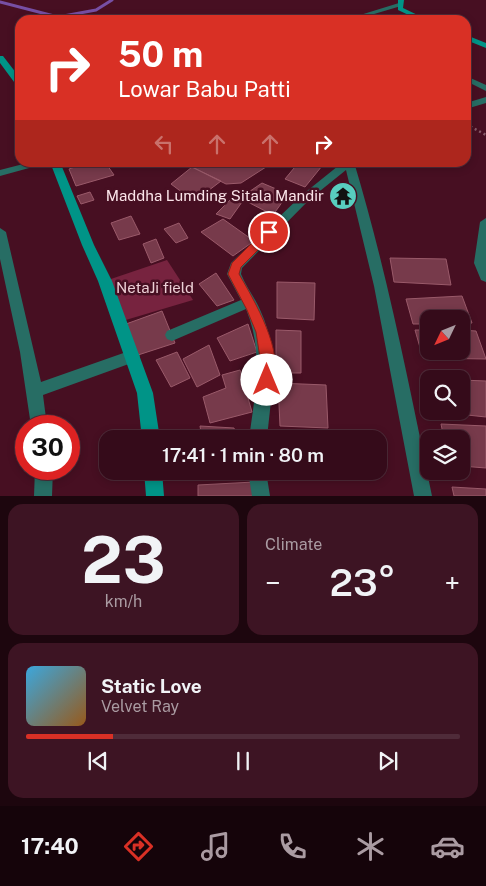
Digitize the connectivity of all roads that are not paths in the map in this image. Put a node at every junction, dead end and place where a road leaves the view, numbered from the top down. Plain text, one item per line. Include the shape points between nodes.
1 (400, 3) edge
2 (363, 15) edge
3 (412, 15) edge
4 (471, 39) edge
5 (486, 46) edge
6 (0, 58) edge
7 (15, 78) edge
8 (471, 80) edge
9 (486, 88) edge
10 (486, 100) edge
11 (471, 104) edge
12 (25, 167) edge
13 (57, 167) edge
14 (344, 167) edge
15 (350, 167) edge
16 (0, 173) edge
17 (486, 222) edge
18 (0, 232) edge
19 (486, 277) edge
20 (249, 302) junction
21 (172, 335) dead end
22 (132, 356) junction
23 (35, 391) junction
24 (38, 415) edge
25 (150, 430) edge
26 (259, 430) edge
27 (44, 480) edge
28 (154, 480) edge
29 (258, 480) edge
30 (43, 496) edge
31 (155, 496) edge
32 (261, 496) edge
33 (423, 496) edge

1 - 2 street
1 - 3 street via 400,9
4 - 5 street
6 - 7 street
8 - 9 street
10 - 11 street
12 - 16 street
13 - 22 street via 105,281
14 - 20 street via 306,197 236,266 234,274
15 - 33 street via 394,348
17 - 19 street via 480,263
18 - 23 street
20 - 21 street
20 - 26 street via 262,332 267,358
22 - 23 street
22 - 25 street via 145,393
23 - 24 street
27 - 30 street
28 - 31 street
29 - 32 street

